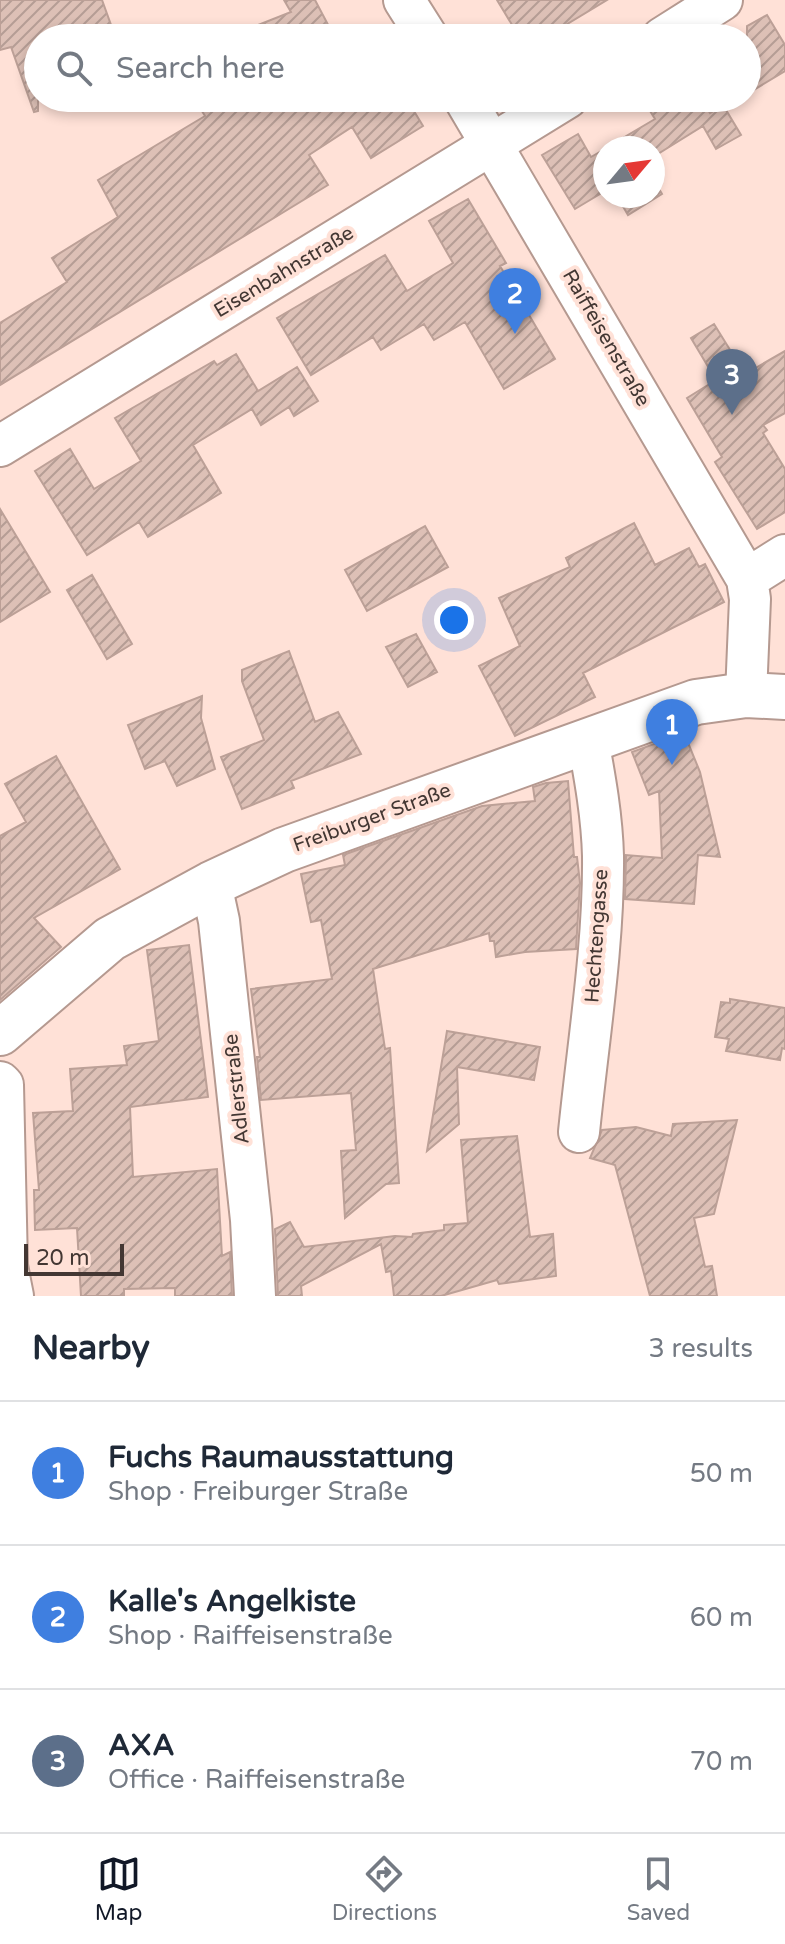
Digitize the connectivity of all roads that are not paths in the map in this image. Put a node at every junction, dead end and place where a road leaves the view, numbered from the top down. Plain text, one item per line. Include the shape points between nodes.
1 (404, 0) edge
2 (722, 0) edge
3 (419, 24) edge
4 (684, 24) edge
5 (473, 112) edge
6 (545, 112) edge
7 (493, 145) junction
8 (0, 446) edge
9 (785, 555) edge
10 (747, 579) junction
11 (766, 696) edge
12 (588, 740) junction
13 (211, 884) junction
14 (0, 1033) edge
15 (0, 1082) edge
16 (579, 1132) dead end
17 (13, 1296) edge
18 (255, 1296) edge

1 - 3 street
2 - 4 street
5 - 7 street, Raiffeisenstraße
6 - 7 street, Eisenbahnstraße
7 - 8 street, Eisenbahnstraße
7 - 10 street, Raiffeisenstraße
9 - 10 street
10 - 11 street
11 - 12 street, Freiburger Straße via 696,702
12 - 13 street, Freiburger Straße via 284,850
12 - 16 street, Hechtengasse via 603,854
13 - 14 street, Freiburger Straße via 110,939
13 - 18 street, Adlerstraße via 250,1204
15 - 17 street via 7,1266

